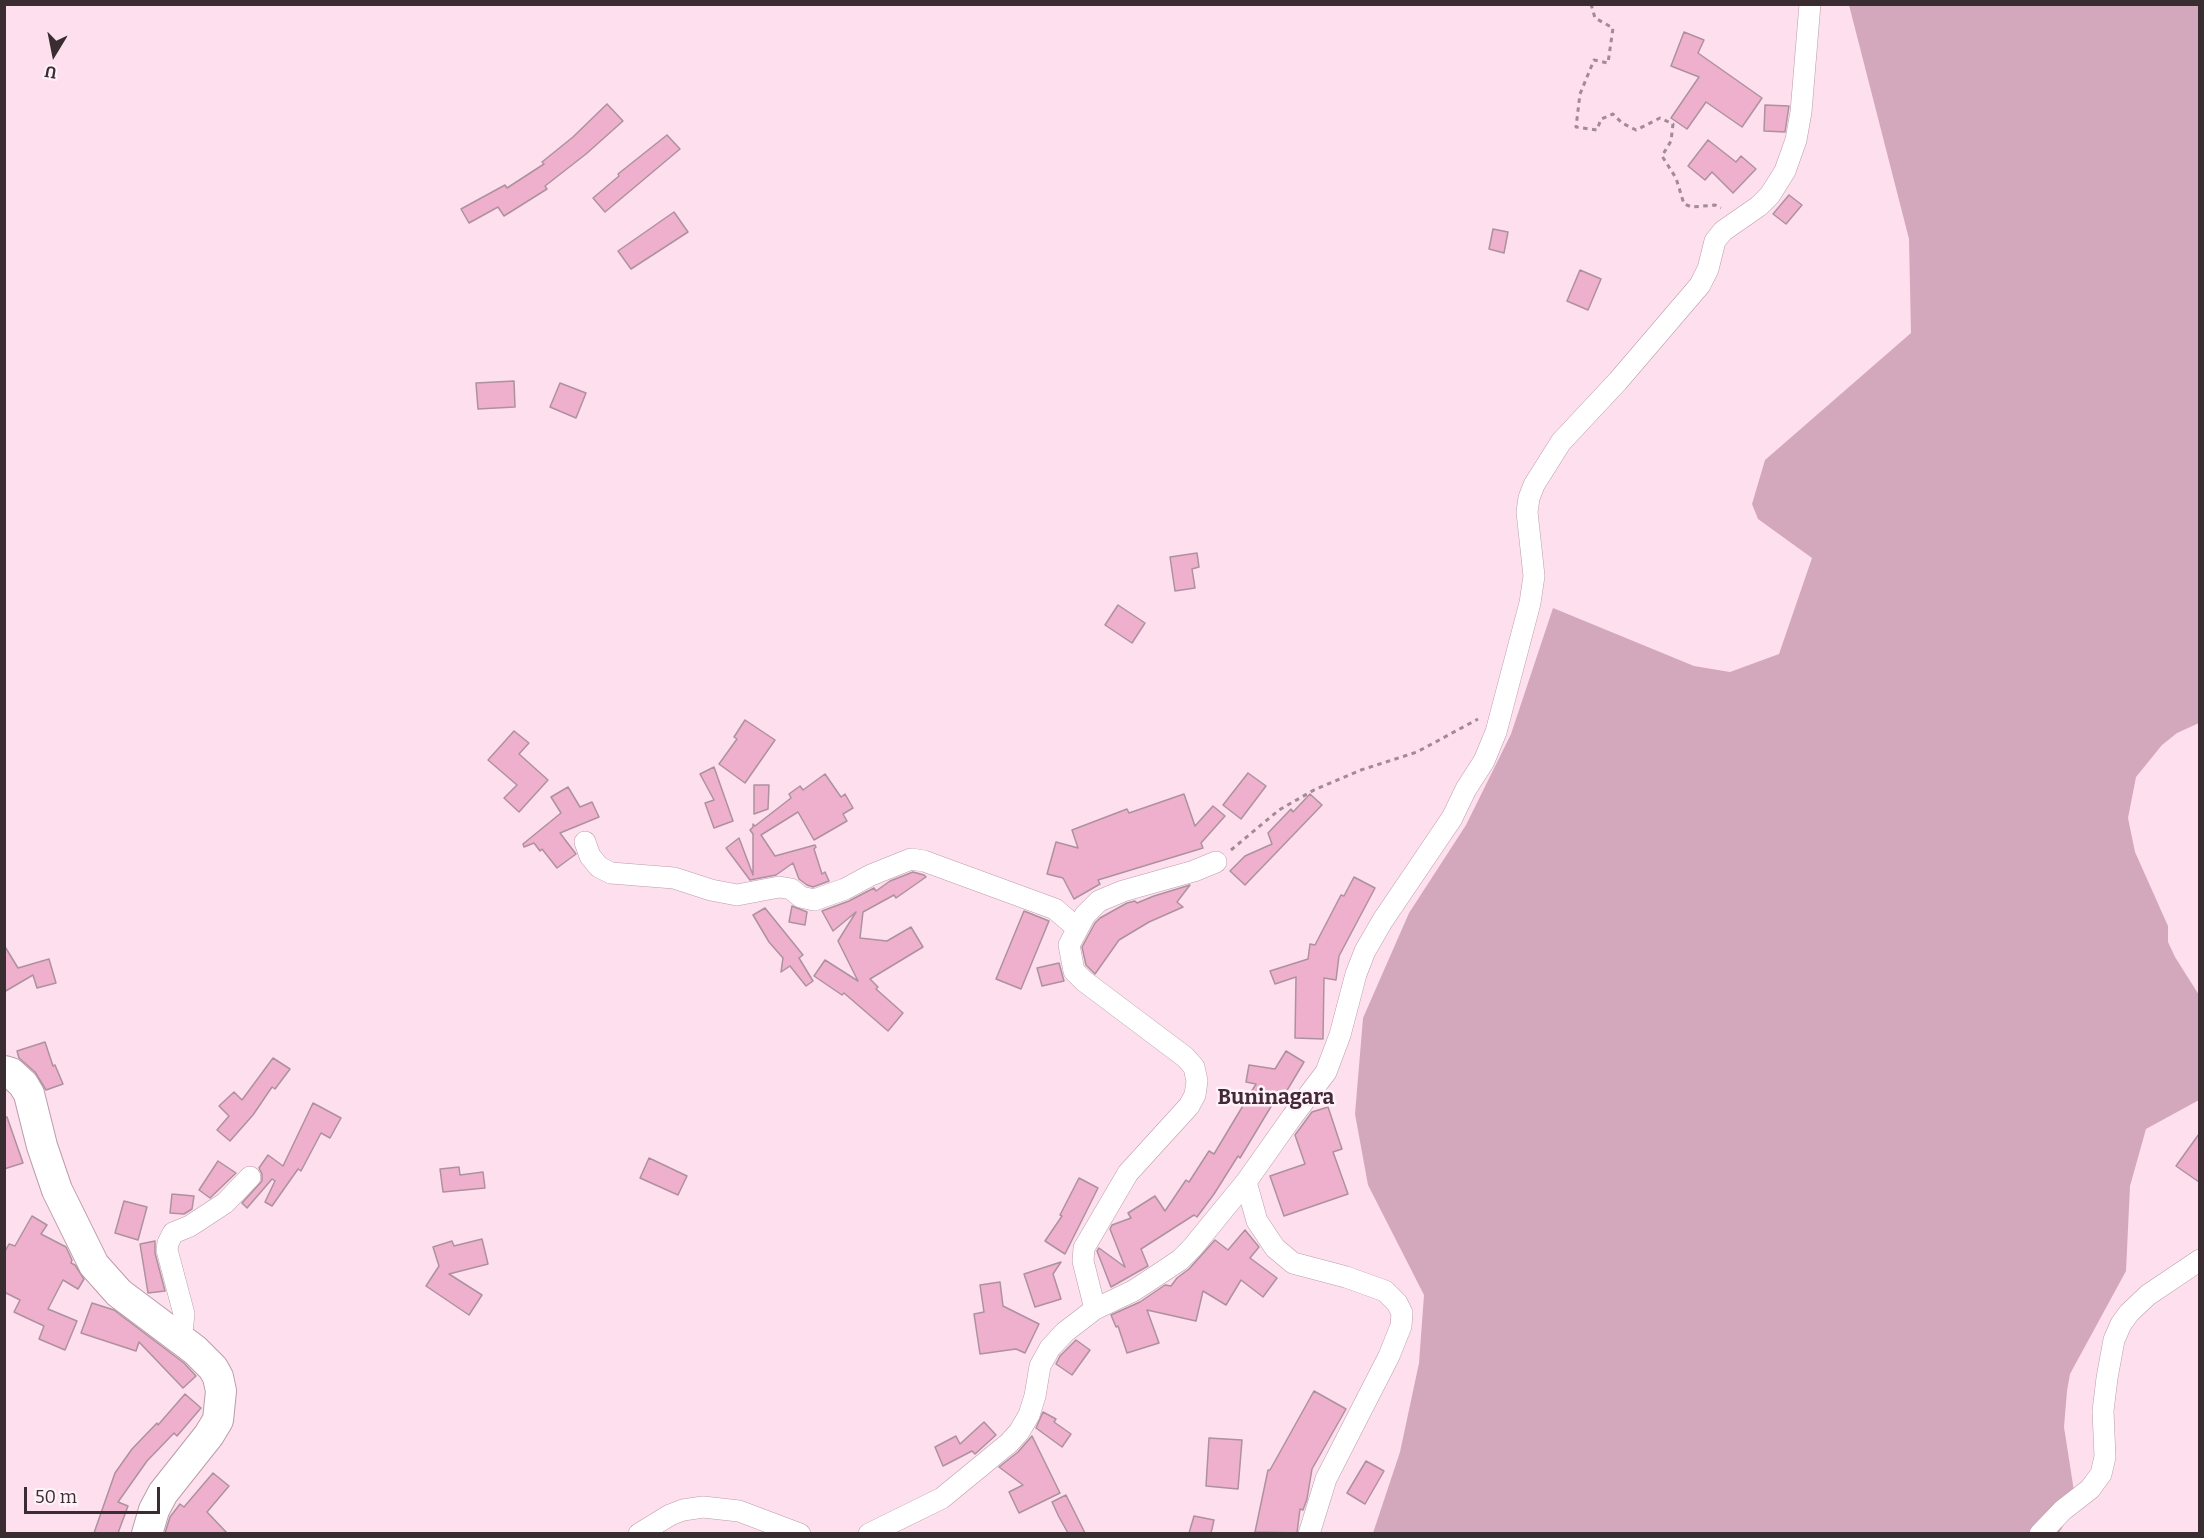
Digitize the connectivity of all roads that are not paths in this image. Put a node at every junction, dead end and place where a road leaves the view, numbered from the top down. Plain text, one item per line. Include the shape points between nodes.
1 (1810, 4) edge
2 (585, 842) dead end
3 (1216, 862) road end
4 (1077, 928) junction
5 (4, 1071) edge
6 (250, 1177) dead end
7 (1246, 1182) junction
8 (2199, 1260) edge
9 (1095, 1309) junction
10 (181, 1340) junction
11 (147, 1533) edge
12 (639, 1533) edge
13 (800, 1533) edge
14 (869, 1533) edge
15 (1309, 1533) edge
16 (2040, 1533) edge

1 - 7 street via 1804,88 1796,140 1785,171 1759,206 1715,240 1700,285 1561,442 1534,485 1527,512 1534,576 1496,732 1452,818 1365,951 1326,1072
2 - 4 street via 590,856 610,873 674,878 737,896 779,887 814,900 911,860 924,861 1055,909
3 - 4 street via 1099,901
4 - 9 street via 1069,945 1074,971 1185,1057 1194,1067 1197,1082 1189,1106 1128,1173 1084,1248 1083,1261
5 - 10 street via 23,1084 28,1094 57,1190 94,1265 119,1293
6 - 10 street via 225,1203 173,1233 168,1243 184,1314
7 - 9 street via 1180,1260 1133,1291
7 - 15 street via 1257,1221 1275,1248 1293,1263 1385,1291 1402,1313 1389,1356 1326,1479
8 - 16 street via 2148,1295 2121,1324 2107,1378 2101,1474 2090,1489
9 - 14 street via 1050,1348 1040,1366 1029,1415 1009,1443 942,1498
10 - 11 street via 218,1377 218,1420 163,1493
12 - 13 street via 670,1515 703,1507 739,1510

